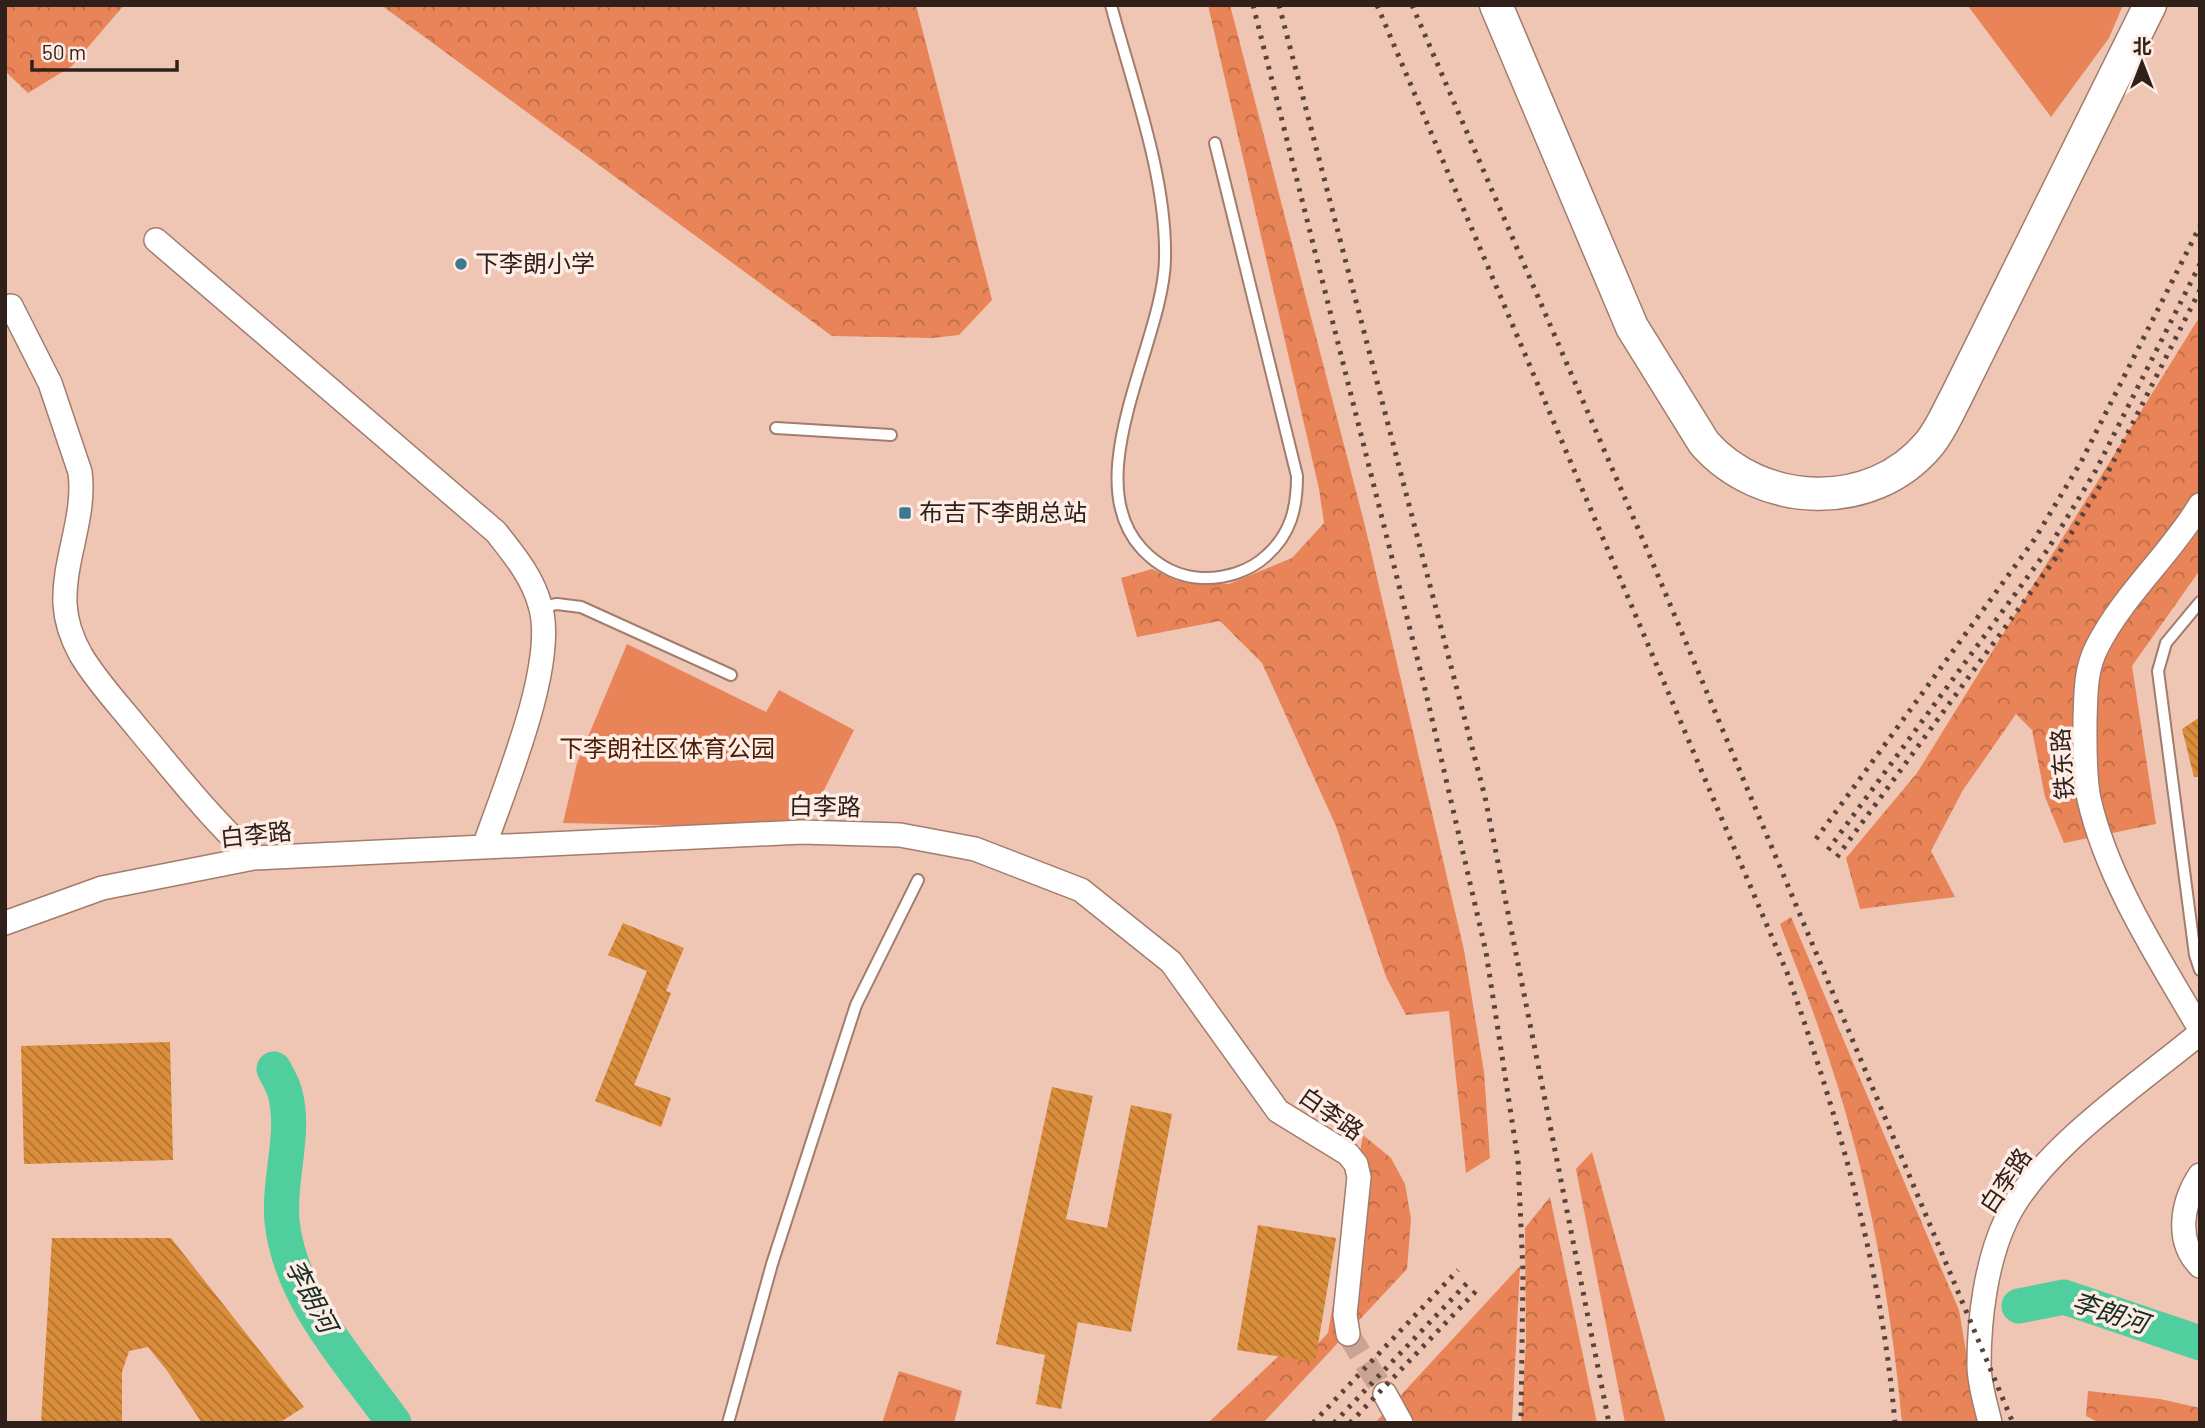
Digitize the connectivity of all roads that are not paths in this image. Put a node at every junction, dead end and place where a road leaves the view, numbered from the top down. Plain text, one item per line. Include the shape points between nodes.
1 (1111, 5) edge
2 (1496, 5) edge
3 (2150, 5) edge
4 (1215, 143) dead end
5 (156, 240) dead end
6 (11, 306) dead end
7 (776, 428) dead end
8 (891, 435) dead end
9 (2200, 505) edge
10 (2200, 602) edge
11 (541, 607) junction
12 (731, 675) dead end
13 (484, 847) junction
14 (254, 858) junction
15 (918, 880) dead end
16 (5, 923) edge
17 (2200, 970) edge
18 (2200, 1031) edge
19 (2200, 1175) edge
20 (2200, 1266) edge
21 (1348, 1334) tunnel mouth
22 (1385, 1394) tunnel mouth
23 (728, 1423) edge
24 (1401, 1423) edge
25 (1990, 1423) edge

1 - 4 lane via 1163,217 1165,261 1121,452 1119,504 1134,541 1149,556 1183,575 1203,578 1236,573 1264,559 1291,523 1297,501 1297,476
2 - 3 street via 1632,327 1704,443 1718,460 1761,485 1825,494 1887,479 1929,444
5 - 11 street via 496,533 524,567
6 - 14 street via 50,383 80,472 65,603 69,628 81,655 103,685 217,825
7 - 8 lane
9 - 18 street, 铁东路 via 2096,647 2086,675 2085,738 2089,797 2103,848
10 - 17 lane via 2166,643 2158,671
11 - 12 lane via 581,607
11 - 13 street via 544,644 538,683
13 - 14 street, 白李路
13 - 21 street, 白李路 via 802,832 900,835 975,849 1081,890 1171,962 1279,1111 1348,1154 1356,1164 1359,1177 1345,1315
14 - 16 street, 白李路 via 102,888
15 - 23 lane via 856,1006 772,1264
18 - 25 street, 白李路 via 2074,1137 2037,1174 2006,1219 1991,1263 1979,1368
19 - 20 street via 2183,1214 2185,1243
22 - 24 street

